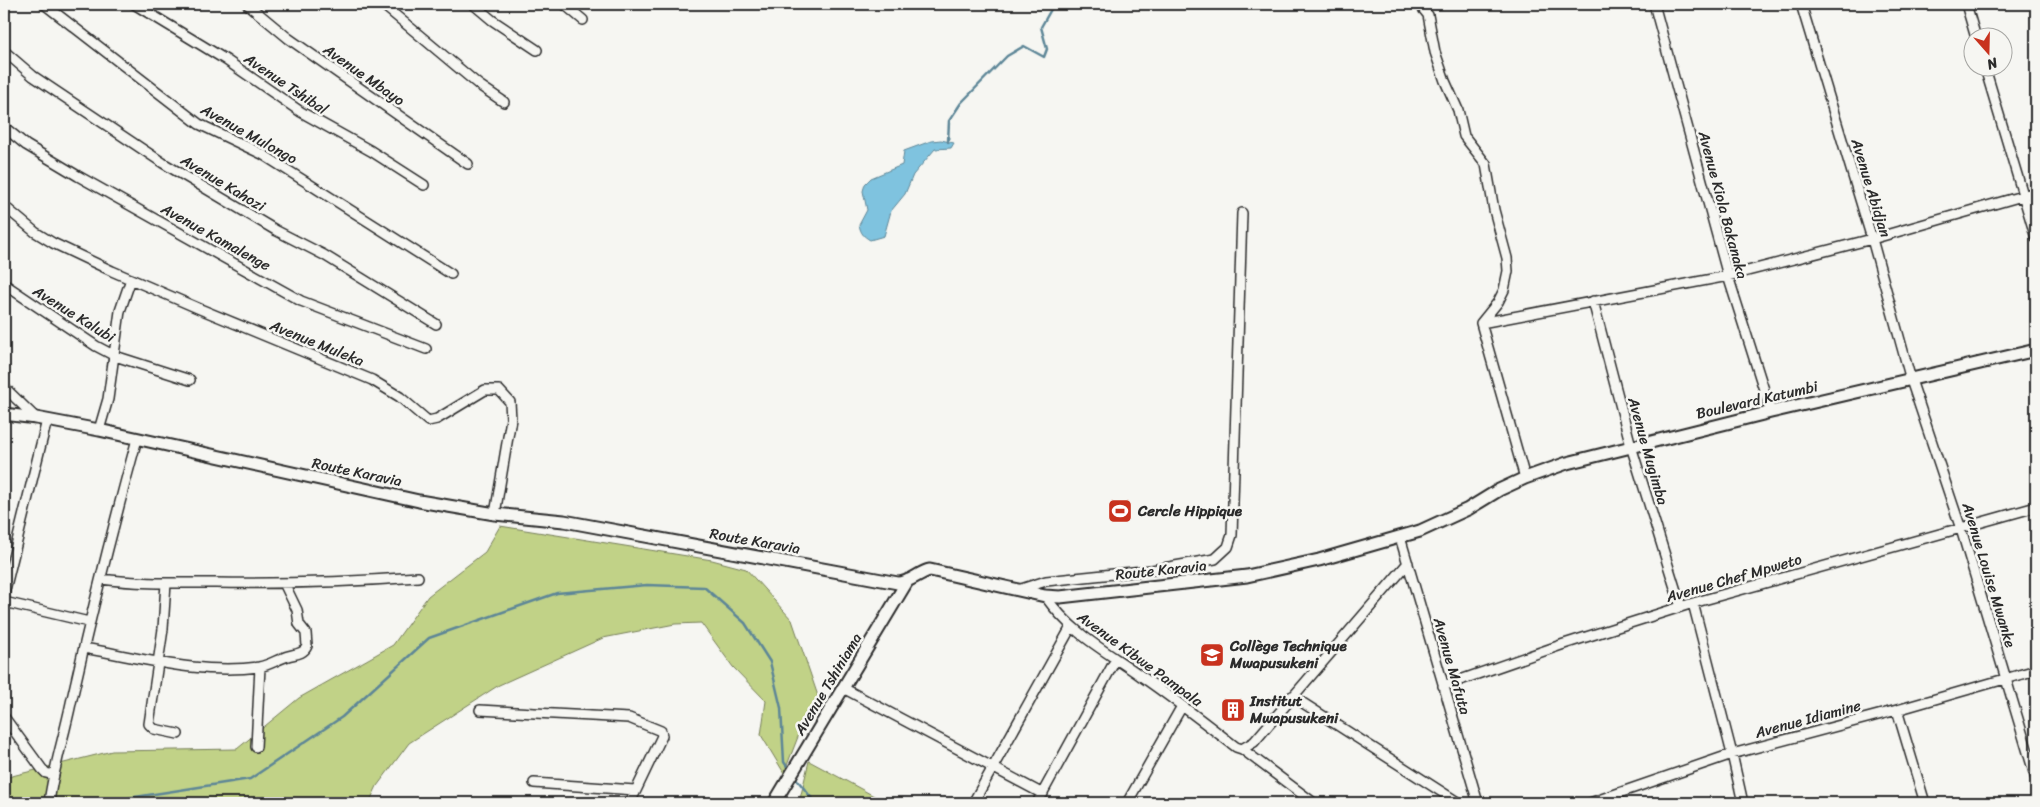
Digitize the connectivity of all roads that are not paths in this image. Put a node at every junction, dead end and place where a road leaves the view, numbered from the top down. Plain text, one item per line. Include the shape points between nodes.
1 (44, 4) edge
2 (134, 4) edge
3 (247, 4) edge
4 (382, 4) edge
5 (472, 4) edge
6 (564, 4) edge
7 (1419, 4) edge
8 (1654, 4) edge
9 (1802, 4) edge
10 (1966, 4) edge
11 (583, 20) dead end
12 (1973, 28) edge
13 (537, 50) dead end
14 (4, 51) edge
15 (1988, 78) edge
16 (504, 102) dead end
17 (4, 127) edge
18 (468, 164) dead end
19 (424, 185) dead end
20 (2036, 192) edge
21 (2023, 196) junction
22 (4, 206) edge
23 (1242, 213) dead end
24 (2036, 238) edge
25 (1872, 239) junction
26 (451, 274) dead end
27 (1728, 276) junction
28 (131, 279) junction
29 (4, 284) edge
30 (1593, 301) junction
31 (1481, 323) junction
32 (436, 324) dead end
33 (426, 349) dead end
34 (2036, 350) edge
35 (115, 356) junction
36 (190, 380) dead end
37 (1912, 380) junction
38 (4, 387) edge
39 (1772, 412) junction
40 (4, 414) edge
41 (42, 419) junction
42 (99, 430) junction
43 (137, 438) junction
44 (1631, 446) junction
45 (1525, 478) junction
46 (1490, 495) joint
47 (2036, 507) edge
48 (495, 514) junction
49 (1961, 529) junction
50 (1400, 537) junction
51 (1408, 563) junction
52 (418, 577) dead end
53 (101, 579) junction
54 (908, 580) junction
55 (888, 581) junction
56 (166, 583) junction
57 (284, 583) junction
58 (1018, 590) junction
59 (4, 594) edge
60 (1045, 596) junction
61 (898, 597) junction
62 (4, 602) edge
63 (1693, 603) junction
64 (1681, 607) junction
65 (89, 622) junction
66 (1071, 627) junction
67 (84, 648) junction
68 (1116, 659) junction
69 (159, 661) junction
70 (260, 667) junction
71 (2036, 670) edge
72 (2006, 680) junction
73 (1443, 686) junction
74 (843, 688) junction
75 (1292, 696) junction
76 (1182, 706) junction
77 (480, 710) dead end
78 (1897, 710) junction
79 (4, 717) edge
80 (178, 734) dead end
81 (256, 747) dead end
82 (1242, 749) junction
83 (1732, 754) junction
84 (992, 767) junction
85 (53, 779) junction
86 (2036, 780) edge
87 (534, 783) dead end
88 (635, 790) junction
89 (1043, 794) junction
90 (50, 803) edge
91 (630, 803) edge
92 (774, 803) edge
93 (973, 803) edge
94 (1037, 803) edge
95 (1127, 803) edge
96 (1314, 803) edge
97 (1459, 803) edge
98 (1478, 803) edge
99 (1590, 803) edge
100 (1743, 803) edge
101 (1925, 803) edge

1 - 26 street, Avenue Mulongo via 199,124 262,154
2 - 19 street, Avenue Tshibal via 226,60 307,116
3 - 18 street, Avenue Mbayo via 288,38
4 - 16 street
5 - 13 street
6 - 11 street
7 - 31 street via 1428,15 1434,52 1456,105 1464,136 1488,170 1494,210 1507,258 1504,290
8 - 27 street, Avenue Kiola Bakanaka
9 - 25 street, Avenue Abidjan
10 - 12 street
14 - 32 street, Avenue Kahozi via 33,76 163,163 324,255
15 - 21 street
17 - 33 street, Avenue Kamalenge via 26,145 78,176 301,301
20 - 21 street
21 - 24 street
21 - 25 street
22 - 28 street, Avenue Muleka via 53,243
23 - 58 street via 1232,535 1228,547 1221,556 1205,561 1046,581
25 - 27 street
25 - 37 street, Avenue Abidjan
27 - 30 street
27 - 39 street, Avenue Kiola Bakanaka
28 - 35 street via 120,311
28 - 48 street, Avenue Muleka via 372,380 400,397 428,421 437,419 485,390 499,390 510,402 510,419
29 - 35 street, Avenue Kalubi
30 - 31 street
30 - 44 street, Avenue Mugimba
31 - 45 street
34 - 37 street, Boulevard Katumbi
35 - 36 street, Avenue Kalubi
35 - 42 street
37 - 39 street, Boulevard Katumbi
37 - 49 street, Avenue Louise Mwanke
38 - 41 street
39 - 44 street, Boulevard Katumbi
40 - 41 street, Route Karavia
41 - 42 street, Route Karavia
41 - 59 street
42 - 43 street, Route Karavia
43 - 48 street, Route Karavia via 392,495
43 - 53 street
44 - 45 street, Boulevard Katumbi
44 - 64 street, Avenue Mugimba
45 - 46 street, Boulevard Katumbi
46 - 50 street, Route Karavia via 1438,523
47 - 49 street, Avenue Chef Mpweto
48 - 55 street, Route Karavia via 564,521
49 - 63 street, Avenue Chef Mpweto
49 - 72 street, Avenue Louise Mwanke
50 - 51 street, Avenue Mafuta
50 - 60 street, Route Karavia via 1247,576 1071,596
51 - 73 street, Avenue Mafuta
51 - 75 street
52 - 57 street
53 - 56 street
53 - 65 street
54 - 55 street, Route Karavia via 901,583
54 - 58 street, Route Karavia via 930,570
54 - 61 street, Avenue Tshiniama
55 - 61 street
56 - 57 street
56 - 69 street
57 - 70 street via 297,610 299,624 306,633 307,648
58 - 60 street, Route Karavia
60 - 66 street, Avenue Kibwe Pampala
61 - 74 street, Avenue Tshiniama
62 - 65 street
63 - 64 street, Avenue Chef Mpweto
63 - 83 street
64 - 73 street, Avenue Chef Mpweto
65 - 67 street
66 - 68 street, Avenue Kibwe Pampala
66 - 84 street
67 - 69 street
67 - 85 street
68 - 76 street, Avenue Kibwe Pampala
68 - 89 street
69 - 70 street via 195,666
69 - 80 street via 149,724 154,729
70 - 81 street
71 - 72 street, Avenue Idiamine
72 - 78 street, Avenue Idiamine
72 - 86 street, Avenue Louise Mwanke
73 - 98 street, Avenue Mafuta
74 - 84 street
74 - 92 street, Avenue Tshiniama
75 - 82 street via 1254,742
75 - 97 street
76 - 82 street, Avenue Kibwe Pampala
76 - 95 street
77 - 88 street via 629,718 659,730 662,736
78 - 83 street, Avenue Idiamine
78 - 101 street
79 - 85 street
82 - 96 street, Avenue Kibwe Pampala
83 - 99 street, Avenue Idiamine
83 - 100 street
84 - 89 street
84 - 93 street
85 - 90 street
87 - 88 street
88 - 91 street
89 - 94 street

